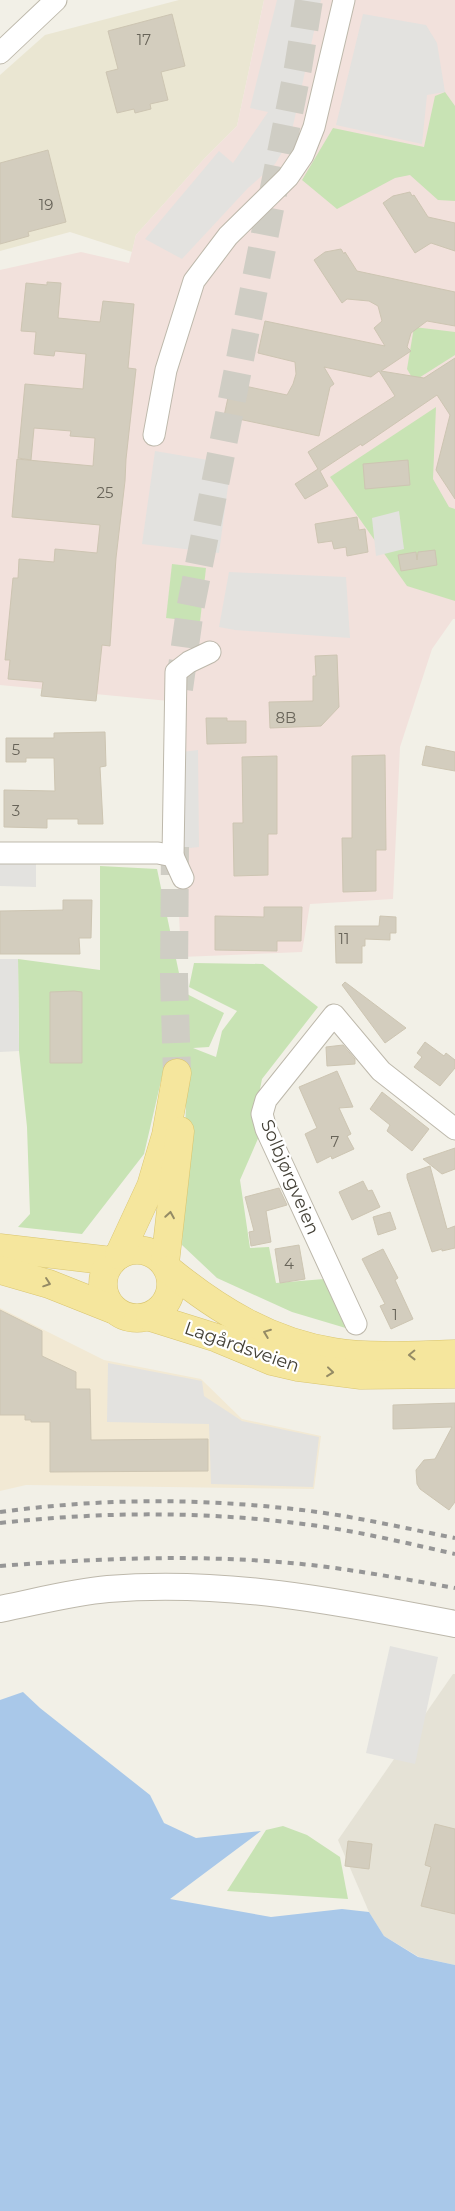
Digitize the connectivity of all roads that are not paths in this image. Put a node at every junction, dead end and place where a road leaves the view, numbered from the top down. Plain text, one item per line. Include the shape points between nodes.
1 (56, 0) edge
2 (344, 0) edge
3 (0, 53) edge
4 (154, 435) dead end
5 (210, 652) dead end
6 (0, 853) edge
7 (173, 856) junction
8 (183, 878) dead end
9 (455, 1129) edge
10 (0, 1248) edge
11 (116, 1258) junction
12 (167, 1267) junction
13 (0, 1270) edge
14 (112, 1309) junction
15 (150, 1317) junction
16 (356, 1324) dead end
17 (455, 1354) edge
18 (455, 1374) edge
19 (0, 1609) edge
20 (455, 1624) edge

1 - 3 street
2 - 4 street via 314,127 303,155 288,177 228,236 194,281 166,370
5 - 7 street via 176,672
6 - 7 street via 158,853
7 - 8 street
9 - 16 street, Solbjørgveien via 381,1071 334,1015 266,1100 262,1114 266,1129
10 - 11 main road
11 - 12 main road via 131,1250 142,1250 154,1254
12 -> 11 main road via 180,1133 177,1073 166,1135 151,1186
11 - 14 main road via 104,1273 103,1286
12 - 15 main road via 172,1286 168,1299 160,1311
17 -> 12 main road, Lagårdsveien via 360,1354 314,1348 280,1338 233,1316
13 -> 14 main road via 49,1284
14 - 15 main road via 134,1319
15 -> 18 main road, Lagårdsveien via 216,1338 272,1361 298,1367 361,1374
19 - 20 street via 107,1589 183,1586 301,1596

